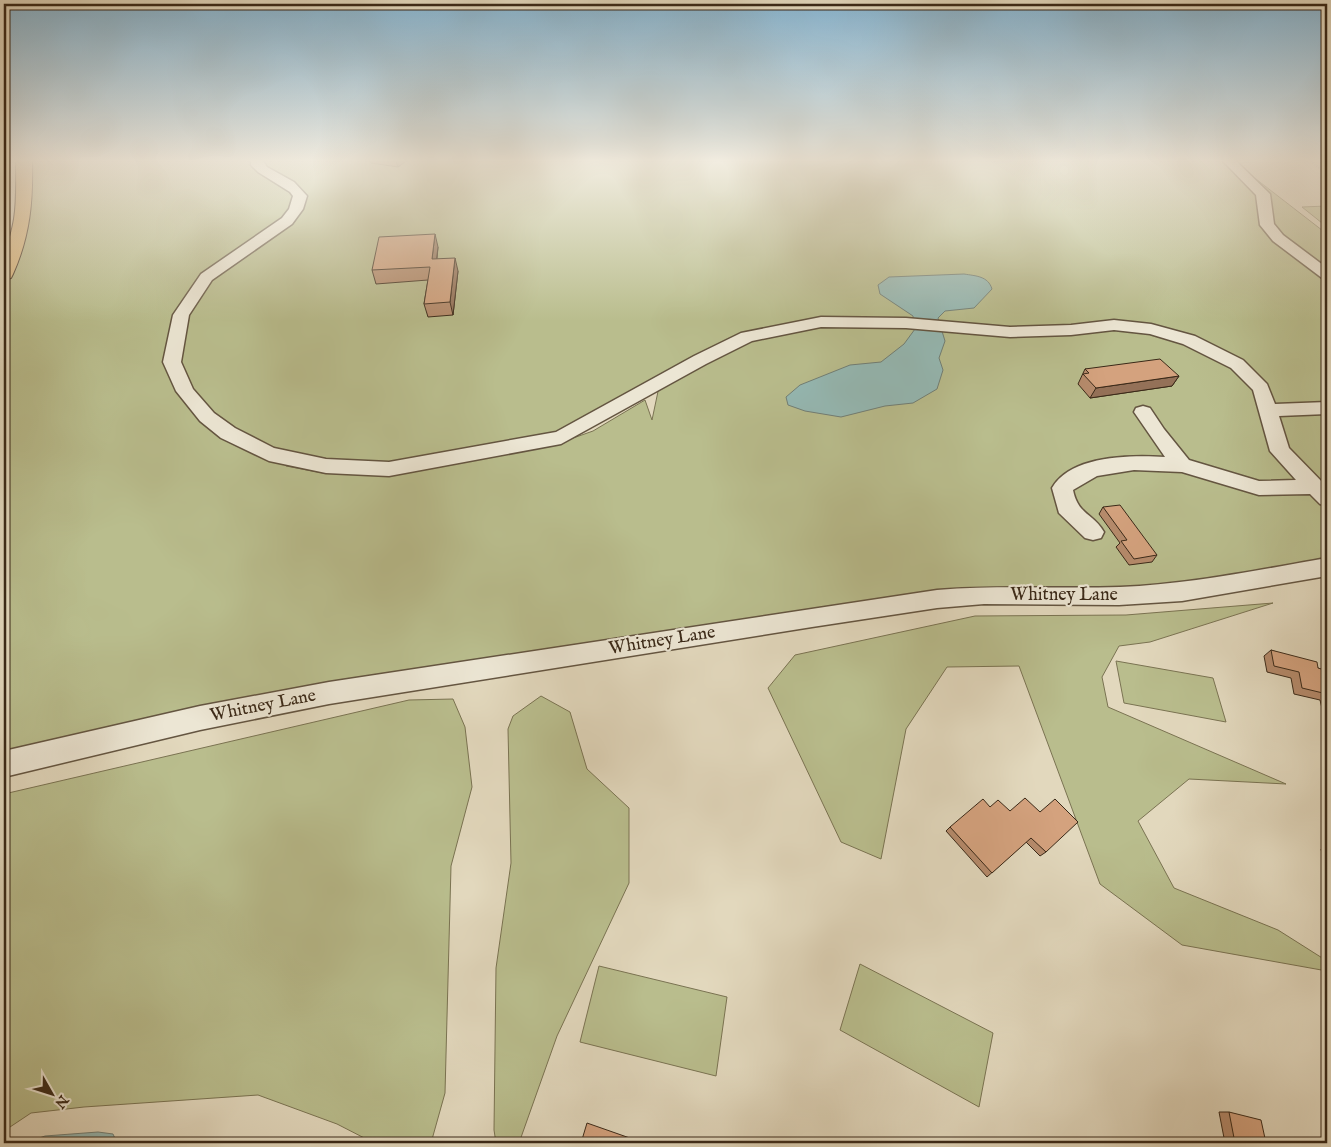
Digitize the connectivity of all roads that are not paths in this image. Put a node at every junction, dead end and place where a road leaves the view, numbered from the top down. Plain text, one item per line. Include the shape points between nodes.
1 (24, 215) edge
2 (292, 215) edge
3 (1264, 215) edge
4 (4, 274) edge
5 (1327, 275) edge
6 (1327, 408) edge
7 (1267, 410) junction
8 (1143, 412) dead end
9 (1182, 465) junction
10 (1321, 493) edge
11 (1093, 532) dead end
12 (1327, 567) edge
13 (4, 764) edge

1 - 4 main road via 19,238
2 - 7 street via 268,236 206,277 181,315 172,362 184,391 207,417 228,433 269,454 326,466 389,469 561,438 747,337 821,322 906,323 1010,332 1114,326 1151,329 1190,340 1237,364 1261,388
3 - 5 street via 1272,232
6 - 7 street
7 - 10 street via 1280,450
8 - 9 street
9 - 10 street via 1259,488
9 - 11 street via 1119,463 1098,466 1075,476 1062,488 1066,508
12 - 13 street, Whitney Lane via 1182,592 1119,596 984,595 812,617 330,693 200,718

